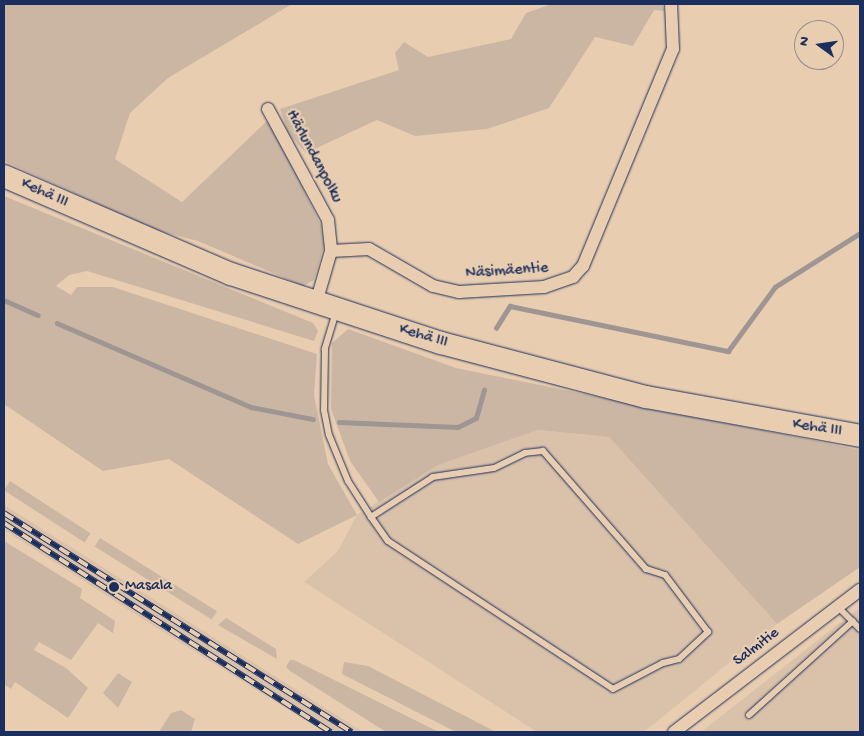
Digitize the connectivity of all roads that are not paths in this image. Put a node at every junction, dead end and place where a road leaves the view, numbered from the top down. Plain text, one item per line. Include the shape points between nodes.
1 (671, 4) edge
2 (268, 109) dead end
3 (4, 176) edge
4 (331, 251) junction
5 (326, 307) junction
6 (860, 436) edge
7 (371, 517) junction
8 (860, 590) edge
9 (838, 607) junction
10 (853, 621) junction
11 (860, 629) edge
12 (749, 715) dead end
13 (674, 732) edge

1 - 4 street, Näsimäentie via 673,49 583,266 573,277 544,287 459,292 417,279 369,249
2 - 4 street, Härlundanpolku via 318,196 328,220
3 - 5 highway, Kehä III via 127,231
4 - 5 street
5 - 6 highway, Kehä III via 636,394
5 - 7 lane via 324,410 337,457
7 - 7 lane via 433,477 494,468 525,453 543,450 646,569 665,575 708,632 679,659 663,662 613,689 388,541
8 - 9 street, Salmitie
9 - 10 lane
9 - 13 street, Salmitie
10 - 11 lane
10 - 12 lane

